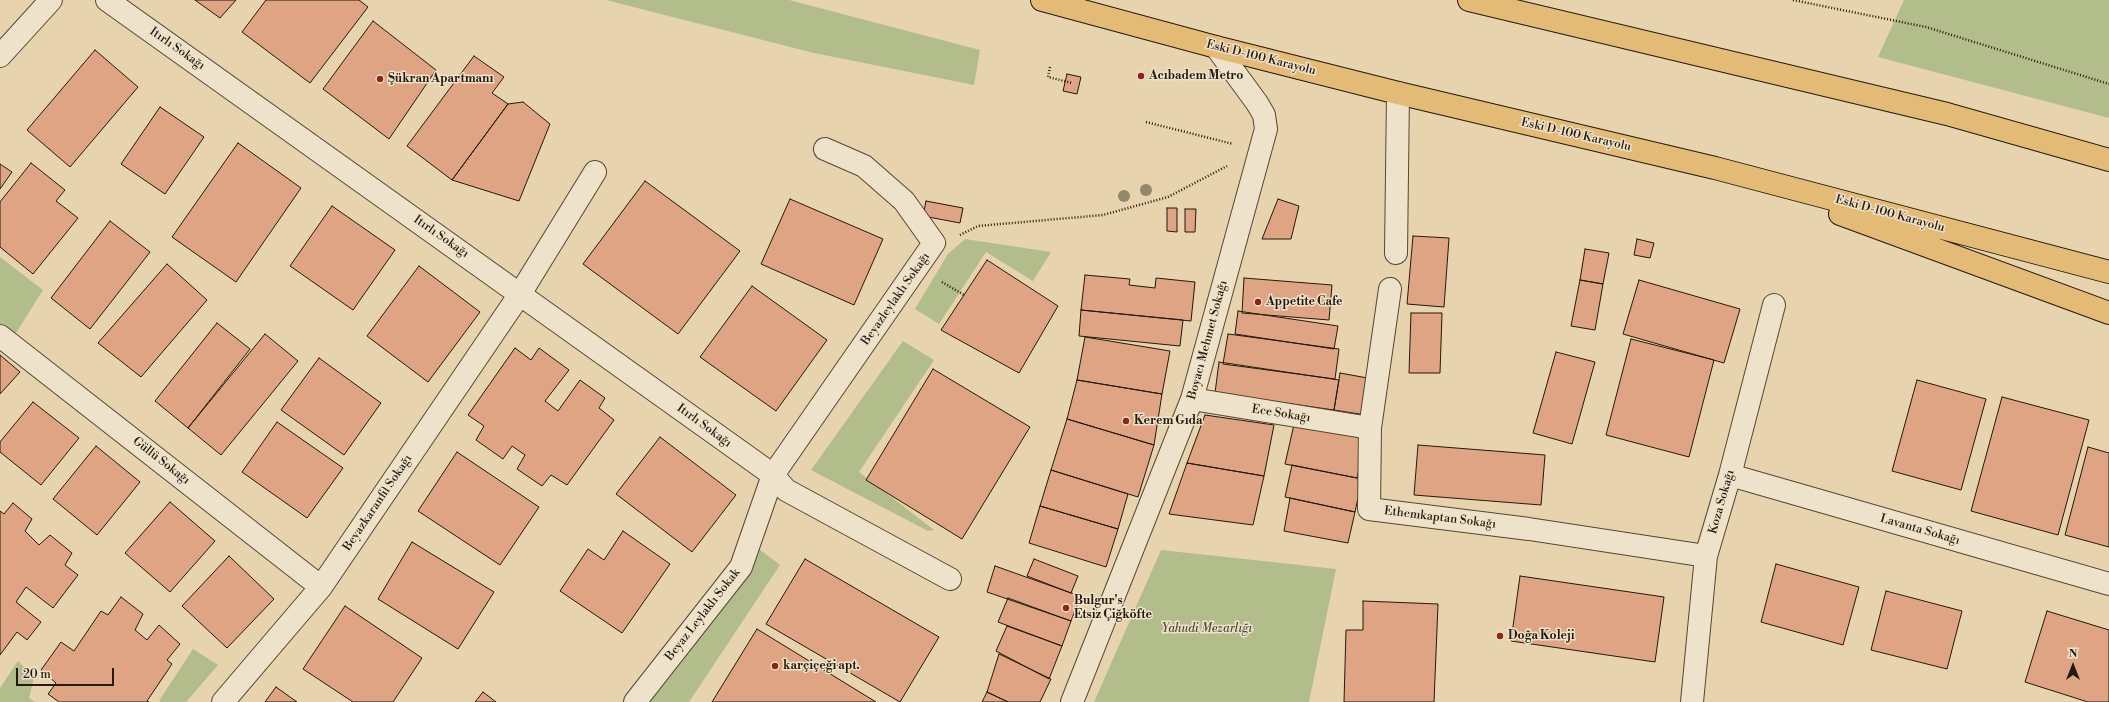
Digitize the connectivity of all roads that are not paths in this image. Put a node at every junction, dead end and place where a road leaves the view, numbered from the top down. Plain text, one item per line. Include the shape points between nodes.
1 (51, 0) edge
2 (107, 0) edge
3 (1042, 0) edge
4 (1479, 1) edge
5 (1216, 48) junction
6 (0, 56) edge
7 (1398, 93) junction
8 (825, 149) dead end
9 (2109, 160) edge
10 (1715, 168) junction
11 (595, 172) dead end
12 (1396, 253) dead end
13 (2109, 272) edge
14 (1390, 289) dead end
15 (520, 294) junction
16 (1774, 306) dead end
17 (2109, 313) edge
18 (0, 336) edge
19 (1192, 399) junction
20 (1370, 428) junction
21 (774, 475) junction
22 (1730, 475) junction
23 (1706, 556) junction
24 (950, 579) dead end
25 (2109, 584) edge
26 (321, 587) junction
27 (223, 702) edge
28 (635, 702) edge
29 (1072, 702) edge
30 (1692, 702) edge

1 - 6 street
2 - 15 street, Itırlı Sokağı
3 - 5 highway, Eski D-100 Karayolu
4 - 9 highway via 1947,114
5 - 7 highway, Eski D-100 Karayolu
5 - 19 street, Boyacı Mehmet Sokağı via 1257,103 1264,115 1266,129
7 - 10 highway, Eski D-100 Karayolu
7 - 12 street
8 - 21 street, Beyazleylaklı Sokağı via 864,166 904,201 934,243
10 - 13 highway, Eski D-100 Karayolu
10 - 17 highway
11 - 15 street, Beyazkaranfil Sokağı
14 - 20 street, Ethemkaptan Sokağı
15 - 21 street, Itırlı Sokağı
15 - 26 street, Beyazkaranfil Sokağı
16 - 22 street, Koza Sokağı
18 - 26 street, Güllü Sokağı
19 - 20 street, Ece Sokağı
19 - 29 street, Boyacı Mehmet Sokağı
20 - 23 street, Ethemkaptan Sokağı via 1369,509 1528,529
21 - 24 street, Itırlı Sokağı via 786,490
21 - 28 street, Beyaz Leylaklı Sokak via 741,567
22 - 23 street, Koza Sokağı
22 - 25 street, Lavanta Sokağı
23 - 30 street, Koza Sokağı
26 - 27 street, Beyazkaranfil Sokağı

